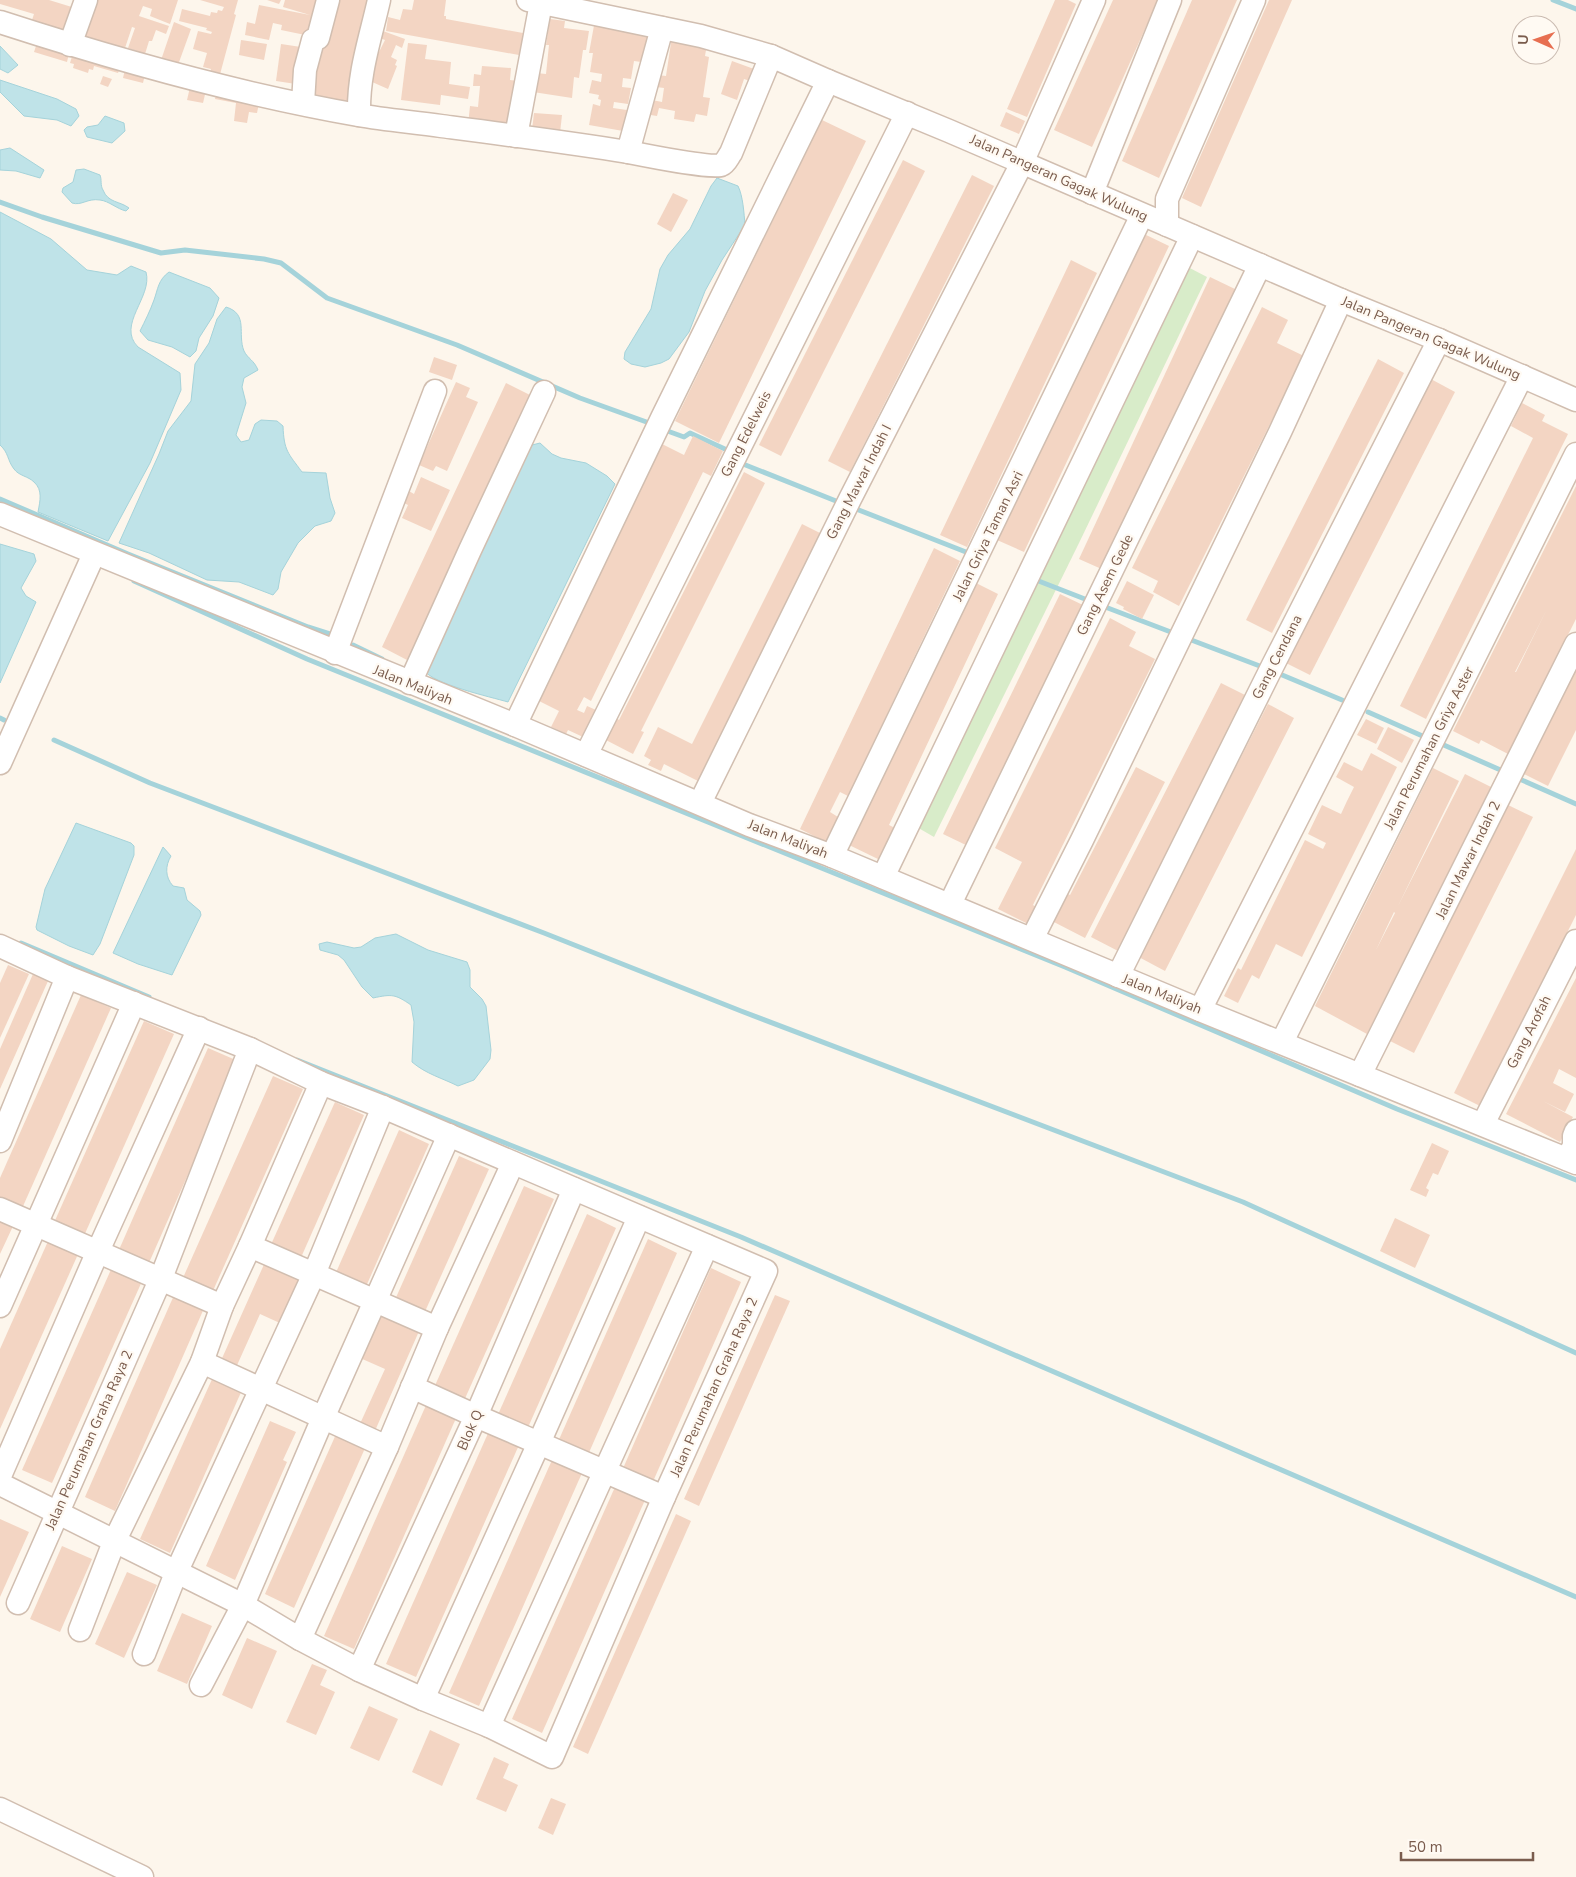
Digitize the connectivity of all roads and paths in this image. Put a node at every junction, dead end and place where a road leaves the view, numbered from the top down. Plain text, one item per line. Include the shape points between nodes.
1 (86, 0) edge
2 (328, 0) edge
3 (380, 0) edge
4 (1094, 0) edge
5 (1170, 0) edge
6 (1254, 0) edge
7 (534, 2) edge
8 (0, 22) edge
9 (662, 28) junction
10 (70, 45) junction
11 (771, 56) junction
12 (828, 81) junction
13 (303, 103) junction
14 (907, 113) junction
15 (359, 115) junction
16 (516, 136) junction
17 (628, 152) junction
18 (1022, 163) junction
19 (1092, 193) junction
20 (1142, 215) junction
21 (1167, 225) junction
22 (1192, 236) junction
23 (1265, 268) junction
24 (1341, 300) junction
25 (1439, 340) junction
26 (1522, 376) junction
27 (435, 391) dead end
28 (544, 392) dead end
29 (1576, 400) edge
30 (1576, 454) edge
31 (0, 514) edge
32 (94, 554) junction
33 (1576, 644) edge
34 (335, 653) junction
35 (413, 676) junction
36 (518, 717) junction
37 (588, 749) junction
38 (0, 763) edge
39 (703, 796) junction
40 (835, 849) junction
41 (886, 870) junction
42 (958, 900) junction
43 (1035, 932) junction
44 (1576, 941) edge
45 (1, 948) edge
46 (1121, 970) junction
47 (67, 977) junction
48 (134, 1002) junction
49 (1200, 1010) junction
50 (199, 1028) junction
51 (1285, 1036) junction
52 (250, 1049) junction
53 (1364, 1068) junction
54 (322, 1083) junction
55 (383, 1107) junction
56 (1486, 1118) junction
57 (449, 1135) junction
58 (0, 1141) edge
59 (1573, 1149) edge
60 (512, 1163) junction
61 (574, 1189) junction
62 (0, 1209) edge
63 (639, 1217) junction
64 (36, 1225) junction
65 (250, 1246) junction
66 (708, 1246) junction
67 (98, 1251) junction
68 (314, 1274) junction
69 (161, 1278) junction
70 (376, 1302) junction
71 (0, 1306) edge
72 (222, 1306) junction
73 (437, 1328) junction
74 (202, 1362) junction
75 (412, 1387) junction
76 (262, 1390) junction
77 (476, 1416) junction
78 (323, 1418) junction
79 (539, 1443) junction
80 (387, 1447) junction
81 (605, 1471) junction
82 (0, 1476) edge
83 (0, 1484) edge
84 (664, 1497) junction
85 (57, 1514) junction
86 (114, 1542) junction
87 (176, 1573) junction
88 (18, 1603) dead end
89 (243, 1606) junction
90 (80, 1630) dead end
91 (300, 1639) junction
92 (144, 1654) dead end
93 (359, 1670) junction
94 (201, 1685) dead end
95 (423, 1699) junction
96 (489, 1726) junction
97 (0, 1809) edge
98 (142, 1877) edge

1 - 10 street
2 - 13 street via 305,70
3 - 15 street via 362,67
4 - 18 street, Gang Mawar Indah I
5 - 19 street
6 - 21 street via 1166,199
7 - 9 street, Jalan Pangeran Gagak Wulung
7 - 16 street
8 - 10 street
9 - 11 street, Jalan Pangeran Gagak Wulung
9 - 17 street
10 - 13 street via 166,72
11 - 12 street, Jalan Pangeran Gagak Wulung
11 - 17 street via 731,153 721,165
12 - 14 street, Jalan Pangeran Gagak Wulung
12 - 36 street
13 - 15 street
14 - 18 street, Jalan Pangeran Gagak Wulung
14 - 37 street, Gang Edelweis
15 - 16 street
16 - 17 street
18 - 19 street, Jalan Pangeran Gagak Wulung
18 - 39 street, Gang Mawar Indah I
19 - 20 street, Jalan Pangeran Gagak Wulung
20 - 21 street, Jalan Pangeran Gagak Wulung
20 - 40 street, Jalan Griya Taman Asri
21 - 22 street, Jalan Pangeran Gagak Wulung
22 - 23 street, Jalan Pangeran Gagak Wulung
22 - 41 street
23 - 24 street, Jalan Pangeran Gagak Wulung
23 - 42 street, Gang Asem Gede
24 - 25 street, Jalan Pangeran Gagak Wulung
24 - 43 street via 1280,432
25 - 26 street, Jalan Pangeran Gagak Wulung
25 - 46 street, Gang Cendana
26 - 29 street, Jalan Pangeran Gagak Wulung
26 - 49 street
27 - 34 street
28 - 35 street
30 - 51 street, Jalan Perumahan Griya Aster
31 - 32 street, Jalan Maliyah
32 - 34 street, Jalan Maliyah
32 - 38 street
33 - 53 street, Jalan Mawar Indah 2
34 - 35 street, Jalan Maliyah
35 - 36 street, Jalan Maliyah
36 - 37 street, Jalan Maliyah
37 - 39 street, Jalan Maliyah
39 - 40 street, Jalan Maliyah via 749,824
40 - 41 street, Jalan Maliyah
41 - 42 street, Jalan Maliyah
42 - 43 street, Jalan Maliyah
43 - 46 street, Jalan Maliyah
44 - 56 street, Gang Arofah
45 - 47 street, Jalan Perumahan Graha Raya 2
46 - 49 street, Jalan Maliyah
47 - 48 street, Jalan Perumahan Graha Raya 2
47 - 58 street
48 - 50 street, Jalan Perumahan Graha Raya 2
48 - 64 street
49 - 51 street, Jalan Maliyah
50 - 52 street, Jalan Perumahan Graha Raya 2
50 - 67 street
51 - 53 street, Jalan Maliyah
52 - 54 street, Jalan Perumahan Graha Raya 2
52 - 69 street, Jalan Perumahan Graha Raya 2
53 - 56 street, Jalan Maliyah
54 - 55 street, Jalan Perumahan Graha Raya 2
54 - 65 street
55 - 57 street, Jalan Perumahan Graha Raya 2
55 - 68 street
56 - 59 street, Jalan Maliyah
57 - 60 street, Jalan Perumahan Graha Raya 2
57 - 70 street
60 - 61 street, Jalan Perumahan Graha Raya 2
60 - 73 street
61 - 63 street, Jalan Perumahan Graha Raya 2
61 - 77 street, Blok Q
62 - 64 street
63 - 66 street, Jalan Perumahan Graha Raya 2
63 - 79 street
64 - 67 street
64 - 71 street
65 - 68 street
65 - 72 street
66 - 81 street
66 - 84 street, Jalan Perumahan Graha Raya 2 via 766,1271
67 - 69 street
67 - 82 street
68 - 70 street
68 - 76 street
69 - 72 street
69 - 85 street, Jalan Perumahan Graha Raya 2
70 - 73 street
70 - 78 street
72 - 74 street
73 - 75 street
74 - 76 street
74 - 86 street
75 - 77 street
75 - 80 street
76 - 78 street
76 - 87 street
77 - 79 street
77 - 93 street, Blok Q
78 - 80 street
78 - 89 street
79 - 81 street
79 - 95 street
80 - 91 street
81 - 84 street
81 - 96 street
83 - 85 street
84 - 96 street, Jalan Perumahan Graha Raya 2 via 552,1757
85 - 86 street
85 - 88 street, Jalan Perumahan Graha Raya 2
86 - 87 street
86 - 90 street
87 - 89 street
87 - 92 street
89 - 91 street
89 - 94 street
91 - 93 street
93 - 95 street
95 - 96 street
97 - 98 street

